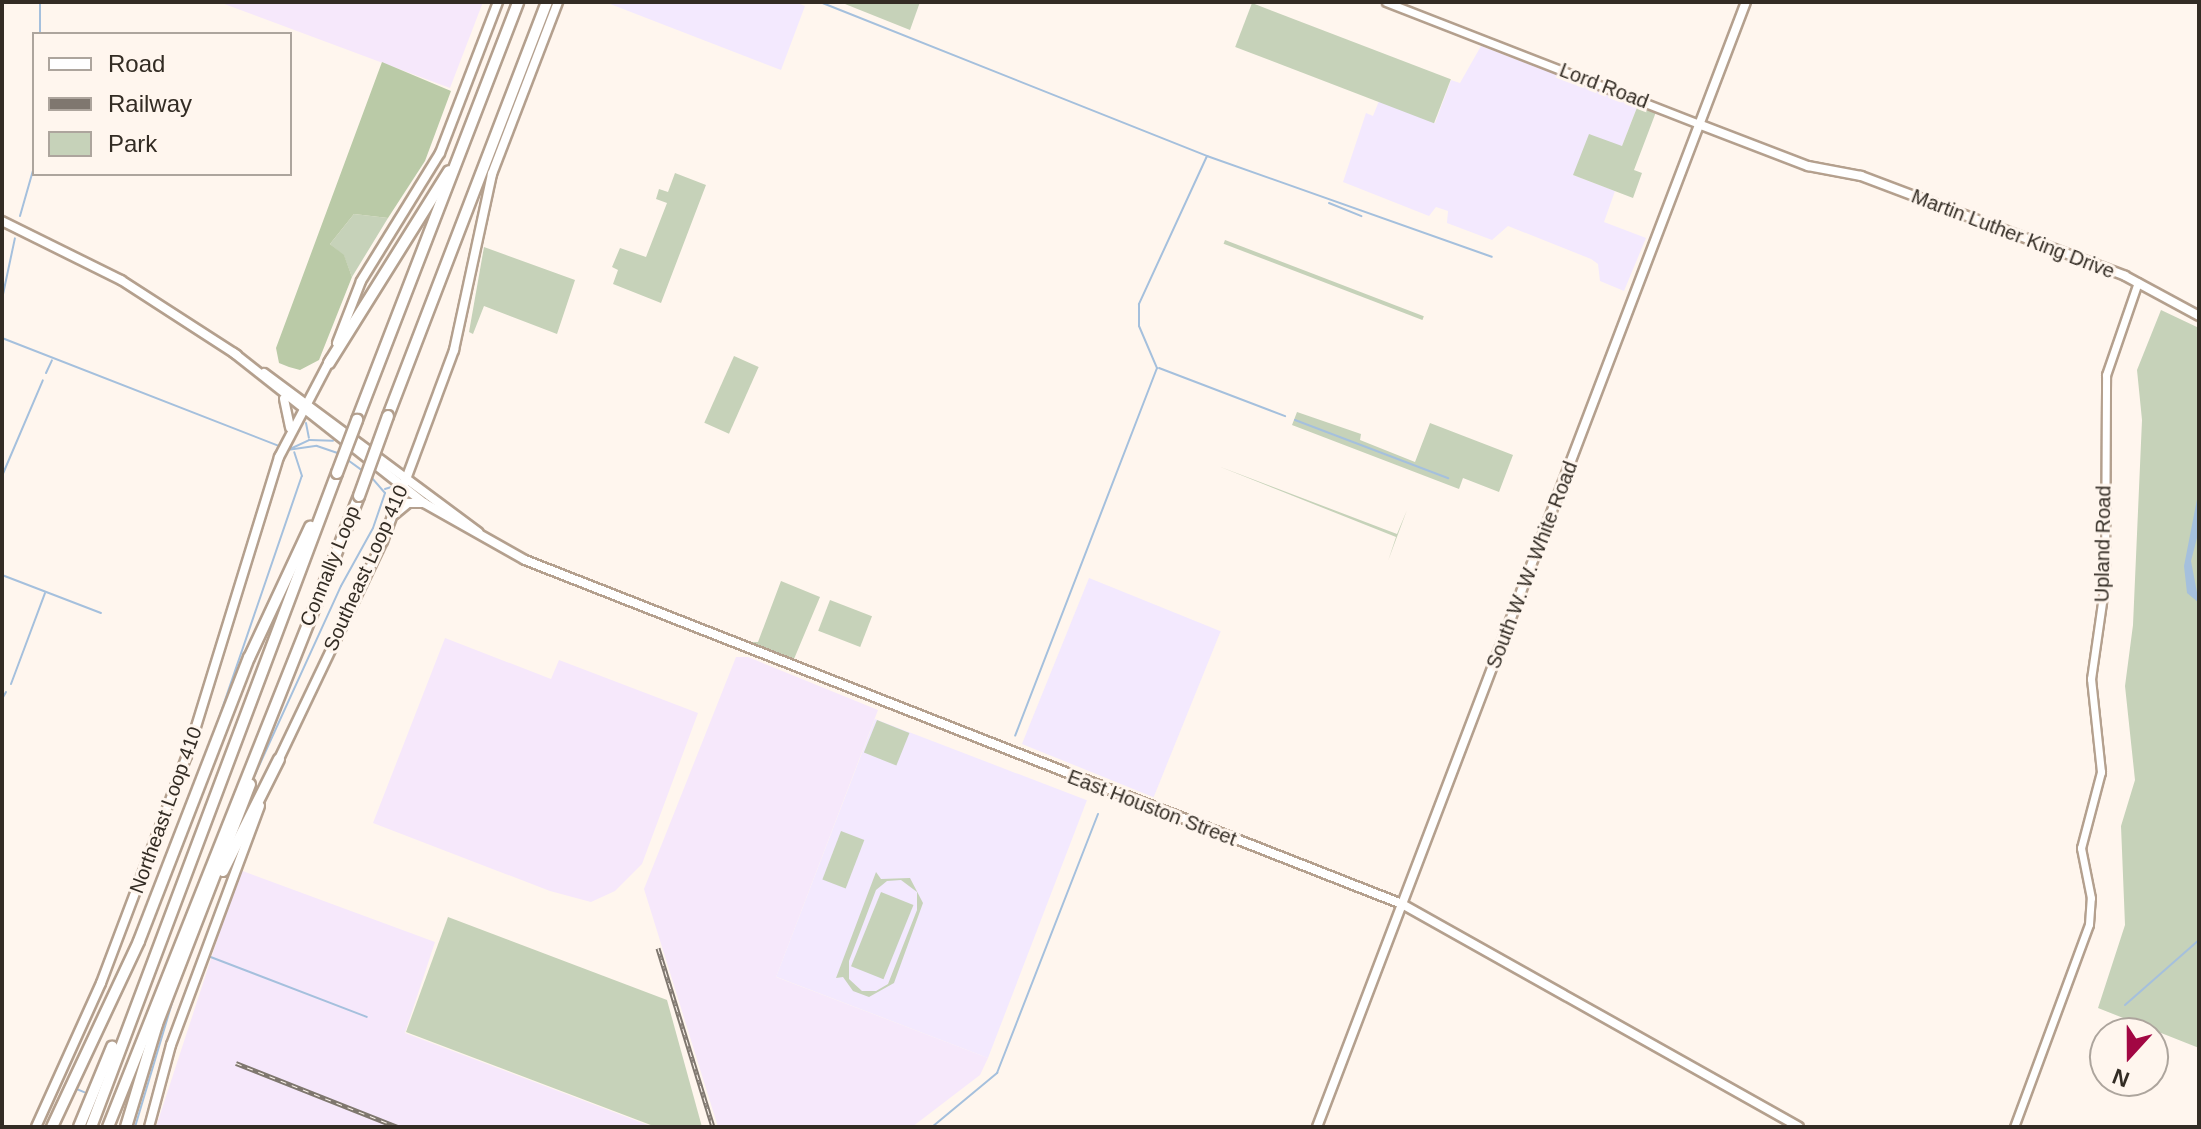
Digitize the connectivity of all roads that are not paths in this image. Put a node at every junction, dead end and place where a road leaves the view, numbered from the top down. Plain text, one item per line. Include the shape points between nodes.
1 (498, 2) edge
2 (518, 2) edge
3 (547, 2) edge
4 (558, 2) edge
5 (1386, 2) edge
6 (1746, 2) edge
7 (1701, 125) junction
8 (462, 149) junction
9 (1821, 168) joint
10 (2, 221) edge
11 (2138, 282) junction
12 (2199, 316) edge
13 (329, 363) junction
14 (316, 386) junction
15 (282, 390) junction
16 (307, 402) junction
17 (302, 411) junction
18 (288, 435) junction
19 (407, 477) junction
20 (403, 486) junction
21 (424, 503) junction
22 (324, 506) junction
23 (392, 517) junction
24 (482, 535) junction
25 (293, 658) junction
26 (279, 759) junction
27 (194, 899) junction
28 (1402, 904) junction
29 (194, 930) junction
30 (129, 1017) junction
31 (123, 1121) edge
32 (36, 1127) edge
33 (52, 1127) edge
34 (79, 1127) edge
35 (91, 1127) edge
36 (108, 1127) edge
37 (149, 1127) edge
38 (1317, 1127) edge
39 (1799, 1127) edge
40 (2014, 1127) edge

1 - 13 main road via 440,153 361,281
2 - 8 highway, Connally Loop
3 - 25 highway, Connally Loop, bridge
4 - 19 main road, Southeast Loop 410 via 492,174 462,329
5 - 7 street, Lord Road
6 - 7 main road, South W. W. White Road
7 - 9 main road, Lord Road
7 - 28 main road, South W. W. White Road
8 - 13 highway
8 - 22 highway, Connally Loop, bridge
9 - 11 main road, Martin Luther King Drive via 1861,176
10 - 15 main road, East Houston Street via 121,280
11 - 12 main road, Martin Luther King Drive
11 - 40 street, Upland Road via 2106,375 2104,596 2091,679 2101,772 2081,848 2091,898 2089,924
13 - 14 main road
14 - 15 main road
14 - 16 main road
15 - 16 main road, East Houston Street
15 - 17 main road, East Houston Street
15 - 18 main road via 291,414
16 - 17 main road
16 - 19 main road, East Houston Street
17 - 18 main road
17 - 20 main road, East Houston Street
18 - 32 main road, Northeast Loop 410 via 187,756 101,983
19 - 20 main road, Southeast Loop 410
19 - 24 main road, East Houston Street
20 - 21 main road, East Houston Street
20 - 23 main road, Southeast Loop 410
21 - 23 main road via 408,503
21 - 24 main road, East Houston Street
22 - 30 highway, Connally Loop
22 - 33 highway via 295,557 234,693 139,941
23 - 26 main road, Southeast Loop 410
24 - 28 main road, East Houston Street via 563,578
25 - 27 highway, Connally Loop
25 - 29 highway
26 - 29 highway
26 - 37 main road, Southeast Loop 410 via 171,1045
27 - 31 highway
27 - 36 highway, Connally Loop
28 - 38 main road, South W. W. White Road
28 - 39 main road, East Houston Street
29 - 31 highway
30 - 34 highway via 97,1074
30 - 35 highway, Connally Loop

